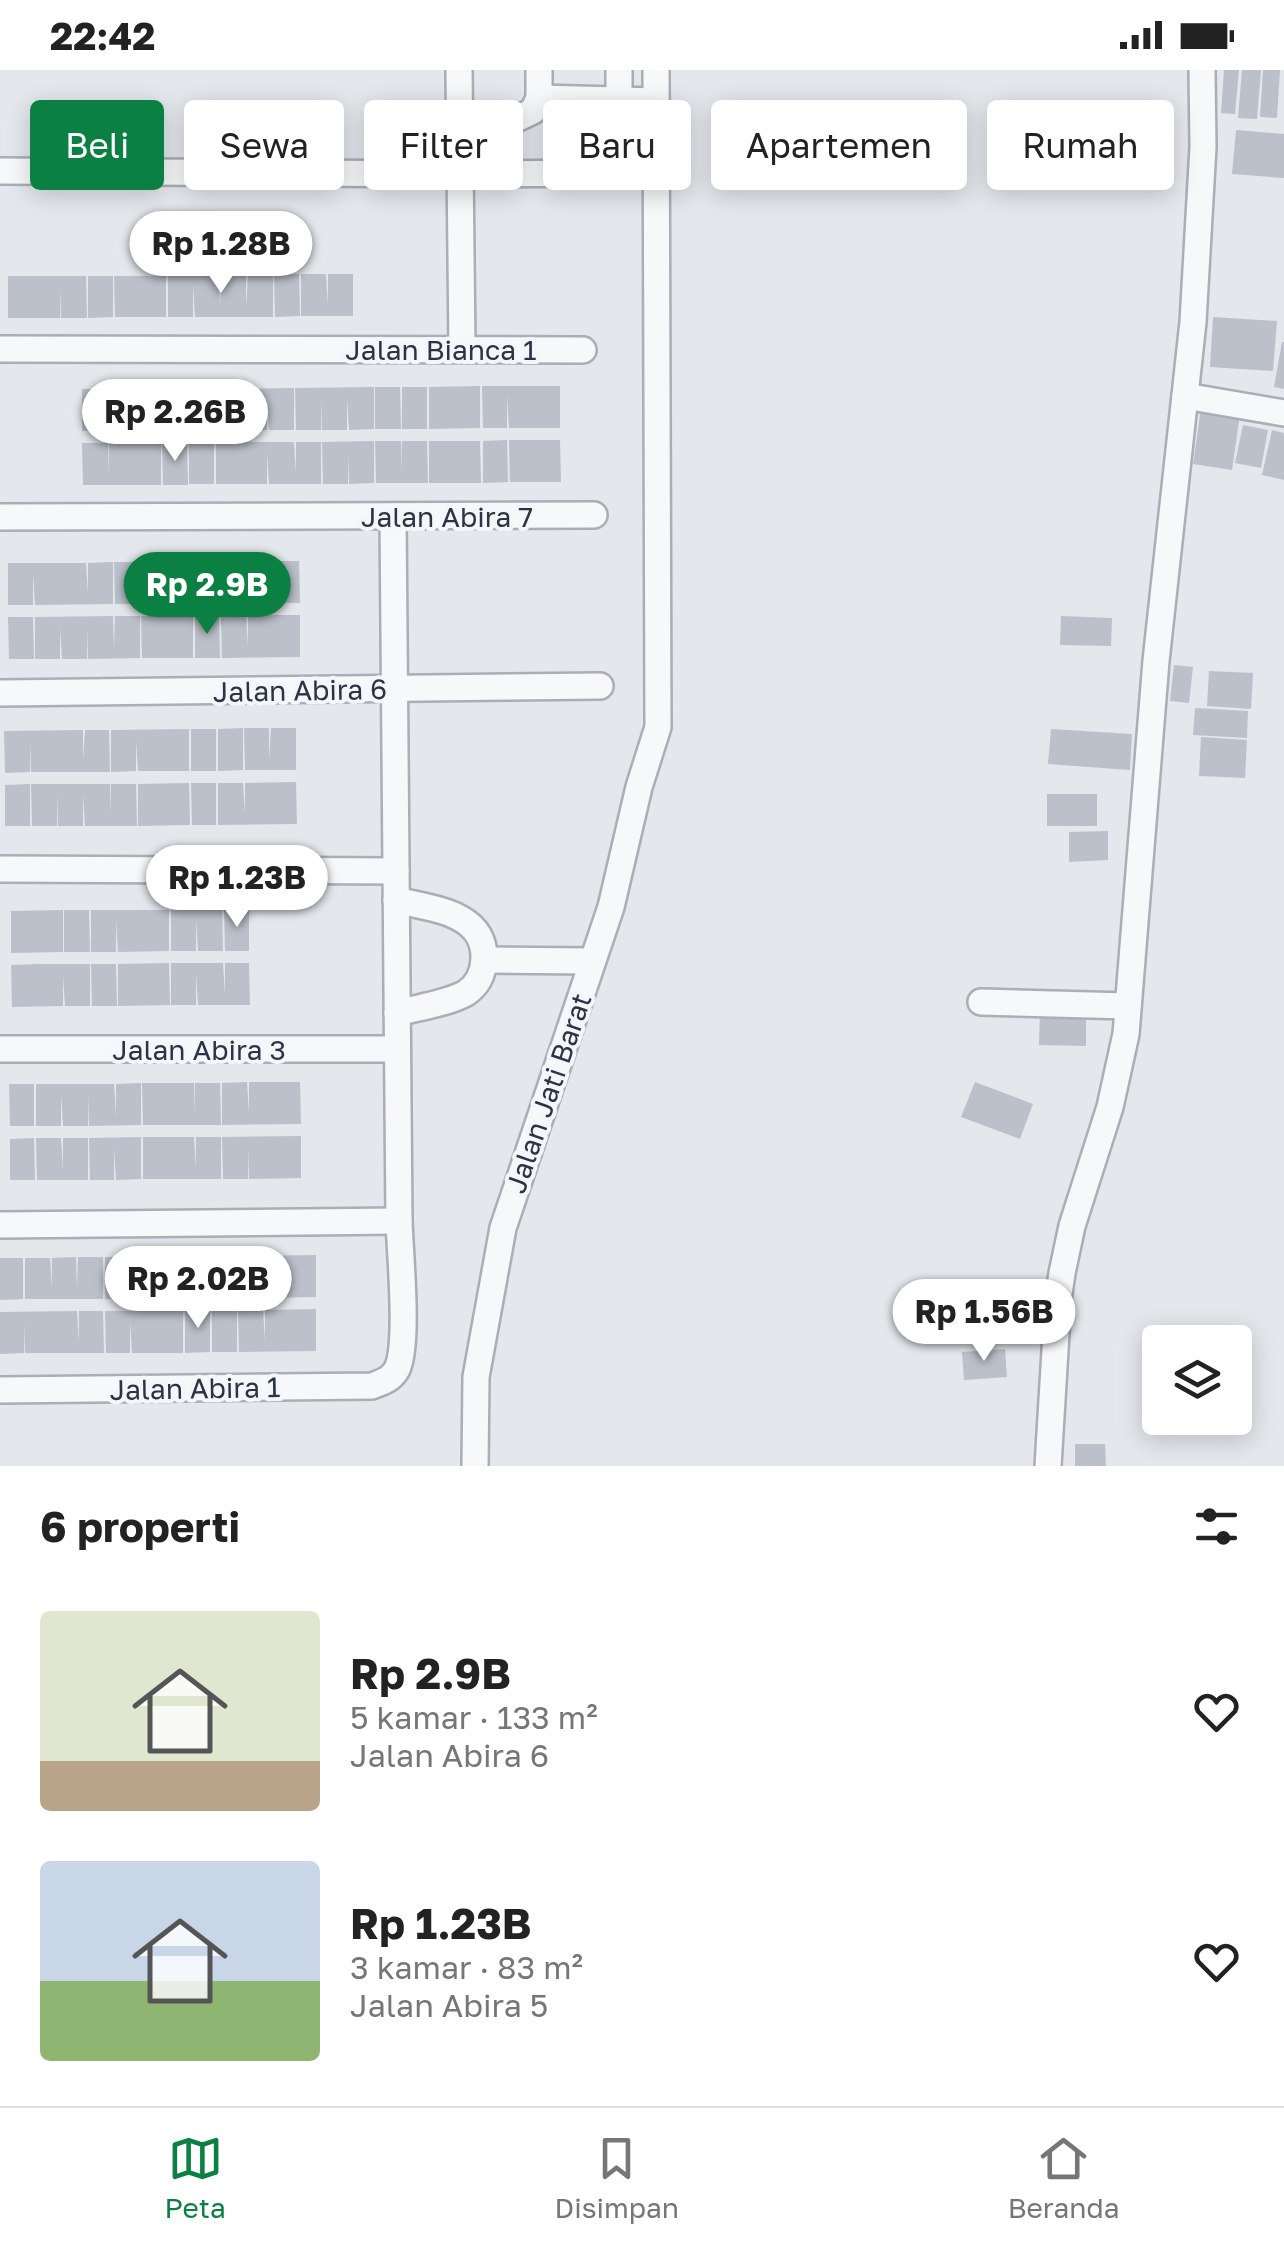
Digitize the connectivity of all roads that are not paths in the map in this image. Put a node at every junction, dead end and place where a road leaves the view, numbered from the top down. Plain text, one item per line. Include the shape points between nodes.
1 (459, 70) edge
2 (540, 70) edge
3 (619, 70) edge
4 (656, 70) edge
5 (1202, 70) edge
6 (539, 98) junction
7 (459, 100) edge
8 (619, 100) joint
9 (656, 100) edge
10 (523, 116) edge
11 (0, 171) edge
12 (364, 173) edge
13 (458, 190) edge
14 (656, 190) edge
15 (0, 349) edge
16 (462, 349) junction
17 (583, 350) dead end
18 (1185, 396) junction
19 (1284, 414) edge
20 (594, 515) dead end
21 (393, 516) junction
22 (0, 517) edge
23 (600, 686) dead end
24 (394, 688) junction
25 (0, 692) edge
26 (0, 869) edge
27 (396, 870) junction
28 (396, 900) junction
29 (484, 960) junction
30 (592, 961) junction
31 (981, 1002) dead end
32 (1128, 1006) junction
33 (397, 1013) junction
34 (0, 1048) edge
35 (397, 1048) junction
36 (399, 1221) junction
37 (0, 1225) edge
38 (0, 1390) edge
39 (475, 1466) edge
40 (1048, 1466) edge

1 - 7 street
2 - 6 street
3 - 8 street
4 - 9 street, Jalan Jati Barat
5 - 18 street via 1202,182
6 - 8 street
6 - 10 street
11 - 12 street
13 - 16 street
14 - 30 street, Jalan Jati Barat via 658,727
15 - 16 street, Jalan Bianca 1
16 - 17 street, Jalan Bianca 1
18 - 19 street
18 - 32 street
20 - 21 street, Jalan Abira 7
21 - 22 street, Jalan Abira 7
21 - 24 street
23 - 24 street, Jalan Abira 6
24 - 25 street, Jalan Abira 6
24 - 27 street
26 - 27 street
27 - 28 street
28 - 29 street via 461,918 483,942
28 - 33 street
29 - 30 street
29 - 33 street via 482,976 464,994
30 - 39 street, Jalan Jati Barat via 503,1228 476,1377
31 - 32 street
32 - 40 street via 1110,1107 1062,1273
33 - 35 street
34 - 35 street, Jalan Abira 3
35 - 36 street
36 - 37 street
36 - 38 street, Jalan Abira 1 via 402,1351 389,1380 372,1386

